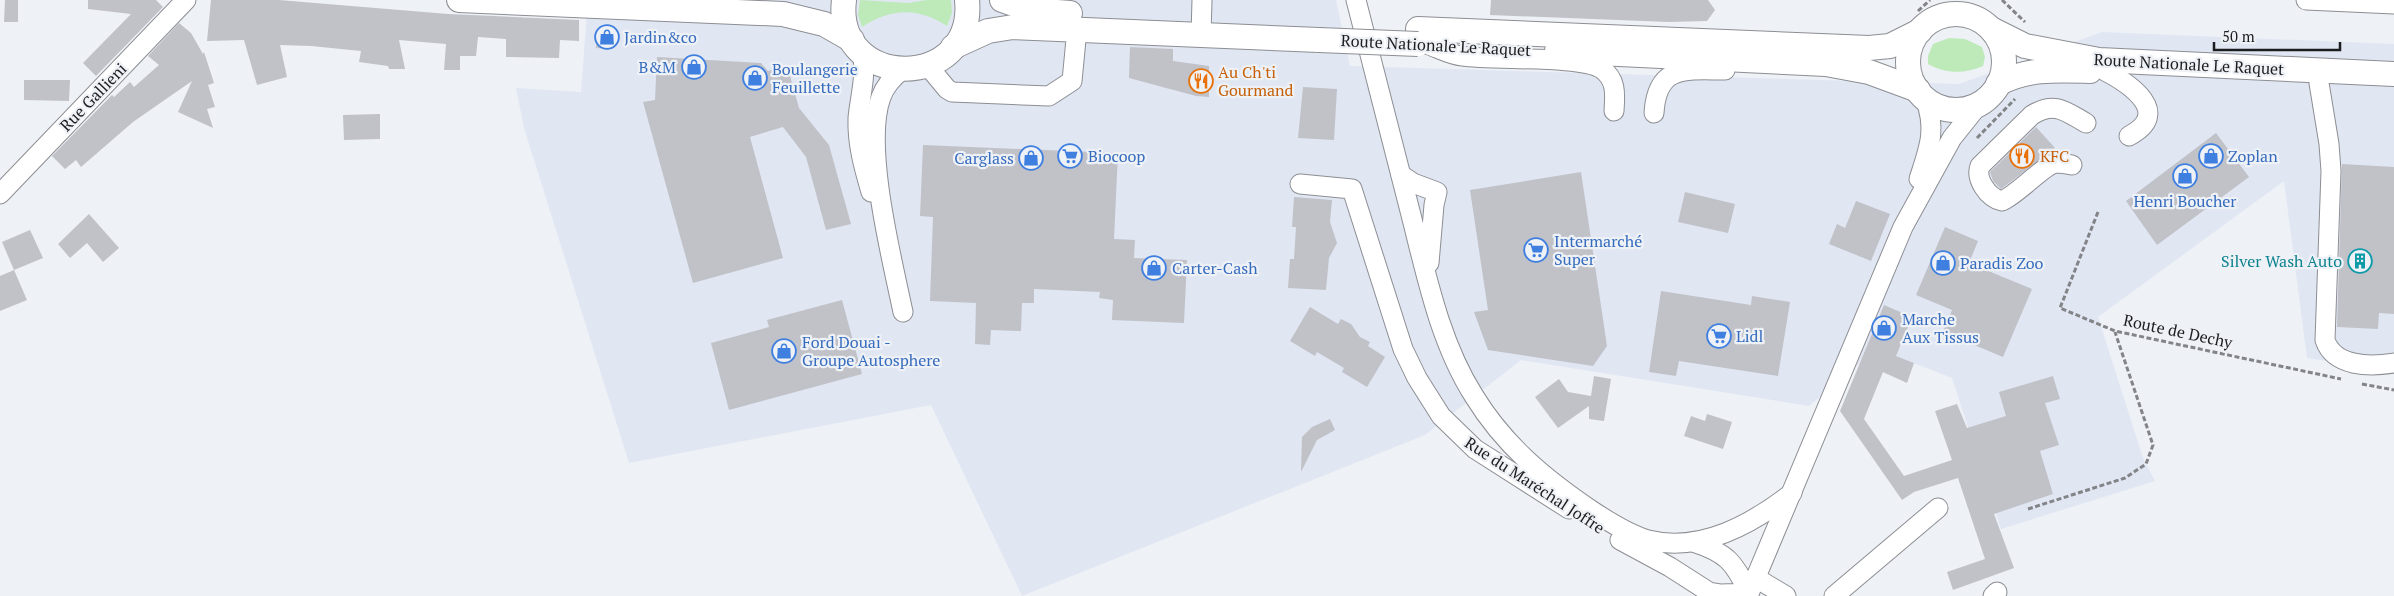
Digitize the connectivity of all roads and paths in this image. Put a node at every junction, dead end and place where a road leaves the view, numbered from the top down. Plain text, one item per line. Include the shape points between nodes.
1 (186, 0) edge
2 (459, 0) edge
3 (719, 0) edge
4 (794, 0) edge
5 (844, 0) edge
6 (967, 0) edge
7 (1002, 0) edge
8 (1356, 0) edge
9 (2306, 0) edge
10 (2394, 4) edge
11 (1202, 18) edge
12 (1077, 29) junction
13 (1991, 29) junction
14 (1920, 31) junction
15 (1422, 37) junction
16 (857, 46) junction
17 (954, 47) junction
18 (1760, 52) junction
19 (928, 66) junction
20 (902, 70) junction
21 (2105, 71) junction
22 (2391, 80) edge
23 (2319, 83) junction
24 (1998, 84) junction
25 (1922, 94) junction
26 (1980, 103) junction
27 (1614, 111) dead end
28 (1654, 113) dead end
29 (2086, 123) dead end
30 (2129, 136) dead end
31 (2072, 165) dead end
32 (1401, 175) junction
33 (1300, 184) dead end
34 (0, 194) edge
35 (2098, 212) dead end
36 (1903, 227) junction
37 (891, 252) junction
38 (1429, 287) junction
39 (903, 312) dead end
40 (2115, 331) junction
41 (2394, 364) edge
42 (2345, 380) dead end
43 (2355, 382) dead end
44 (2394, 390) edge
45 (1792, 493) junction
46 (1938, 508) dead end
47 (2028, 509) dead end
48 (1693, 542) junction
49 (1684, 576) junction
50 (1751, 589) edge
51 (1700, 596) edge
52 (1786, 596) edge
53 (1834, 596) edge

1 - 34 street, Rue Gallieni
2 - 16 main road via 783,14 824,24
3 - 4 main road
5 - 16 main road via 844,20
6 - 17 main road via 965,26
7 - 11 main road, Route Nationale Le Raquet via 1031,10 1049,12
8 - 32 street
9 - 10 street
11 - 12 main road, Route Nationale Le Raquet
11 - 15 main road, Route Nationale Le Raquet via 1320,32
12 - 17 main road, Route Nationale Le Raquet via 1004,27
12 - 19 street via 1072,81 1049,96 952,92
13 - 14 main road via 1973,17 1952,14 1932,20
13 - 22 main road, Route Nationale Le Raquet via 2025,46 2098,60
13 - 24 main road via 2000,42 2004,58
14 - 18 main road, Route Nationale Le Raquet via 1890,46 1875,48
14 - 25 main road via 1912,44 1909,60 1911,76
15 - 18 main road, Route Nationale Le Raquet
15 - 27 street via 1462,56 1576,62 1595,66 1606,73 1614,85
16 - 20 main road via 880,65
16 - 37 street via 865,69 858,141 875,207
17 - 19 main road
18 - 25 main road, Route Nationale Le Raquet via 1848,66 1891,79
18 - 28 street via 1738,69 1687,70 1674,74 1657,92
19 - 20 main road
20 - 37 street via 892,78 880,97 875,135 879,184
21 - 23 main road, Route Nationale Le Raquet
21 - 24 main road, Route Nationale Le Raquet via 2034,71 2015,75
21 - 30 street via 2130,86 2146,104 2148,114 2144,124
22 - 23 main road, Route Nationale Le Raquet
23 - 41 street via 2331,171 2326,340 2333,354 2346,362
24 - 26 main road
25 - 26 main road via 1949,109
25 - 36 street via 1932,118 1932,132
26 - 36 street via 1952,138
29 - 31 street via 2058,108 2042,109 1980,166 1977,173 1993,197 2002,202 2055,163
32 - 38 street
32 - 38 street via 1437,192 1430,241
33 - 49 street, Rue du Maréchal Joffre via 1352,189 1407,359 1441,416 1452,428 1475,448 1543,493
35 - 40 path, Route de Dechy via 2060,308
36 - 45 street
37 - 39 street
38 - 48 street via 1467,385 1501,434 1527,462 1553,484 1626,531 1656,541
40 - 42 path, Route de Dechy
40 - 47 path via 2154,445 2146,464 2125,478
43 - 44 path
45 - 48 street via 1748,522
45 - 50 street
46 - 53 street
48 - 50 street via 1724,555
49 - 50 street, Rue du Maréchal Joffre via 1714,593
49 - 51 street, Rue du Maréchal Joffre
50 - 52 street

